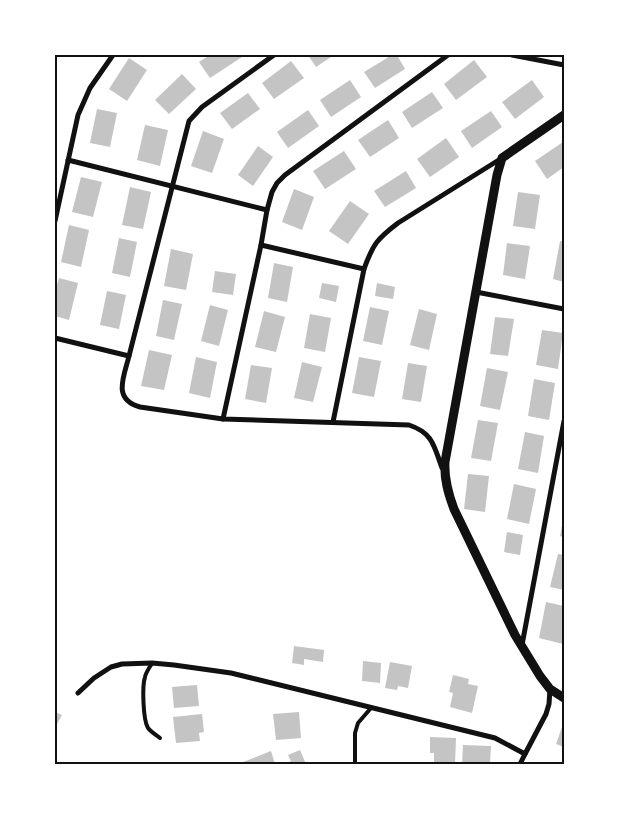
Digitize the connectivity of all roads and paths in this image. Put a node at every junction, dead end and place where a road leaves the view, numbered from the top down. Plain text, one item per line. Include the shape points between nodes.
1 (113, 55) edge
2 (274, 55) edge
3 (448, 55) edge
4 (512, 55) edge
5 (564, 65) edge
6 (564, 115) edge
7 (502, 158) junction
8 (68, 160) junction
9 (172, 186) junction
10 (267, 210) junction
11 (55, 221) edge
12 (261, 245) junction
13 (364, 269) junction
14 (476, 292) junction
15 (564, 309) edge
16 (55, 338) edge
17 (129, 356) junction
18 (222, 419) junction
19 (564, 421) edge
20 (333, 422) junction
21 (444, 474) junction
22 (522, 646) junction
23 (152, 663) junction
24 (550, 689) junction
25 (78, 693) dead end
26 (564, 698) edge
27 (371, 708) junction
28 (160, 738) dead end
29 (525, 754) junction
30 (355, 764) edge
31 (520, 764) edge

1 - 8 street via 90,88 78,116
2 - 9 street via 202,107 189,121
3 - 10 street via 285,175 272,192
4 - 5 street
6 - 7 street
7 - 13 street via 383,234 373,247
7 - 14 street
8 - 9 street
8 - 11 street
9 - 10 street
9 - 17 street
10 - 12 street
12 - 13 street
12 - 18 street
13 - 20 street
14 - 15 street
14 - 21 street
16 - 17 street
17 - 18 street via 122,394 131,404
18 - 20 street
19 - 22 street
20 - 21 street via 415,427 432,441
21 - 22 street via 454,509
22 - 24 street
23 - 25 street via 111,666
23 - 27 street via 231,673
23 - 28 lane via 145,676 145,720
24 - 26 street
24 - 29 street via 546,714
27 - 29 street via 482,734
27 - 30 lane via 358,723 355,733
29 - 31 street

